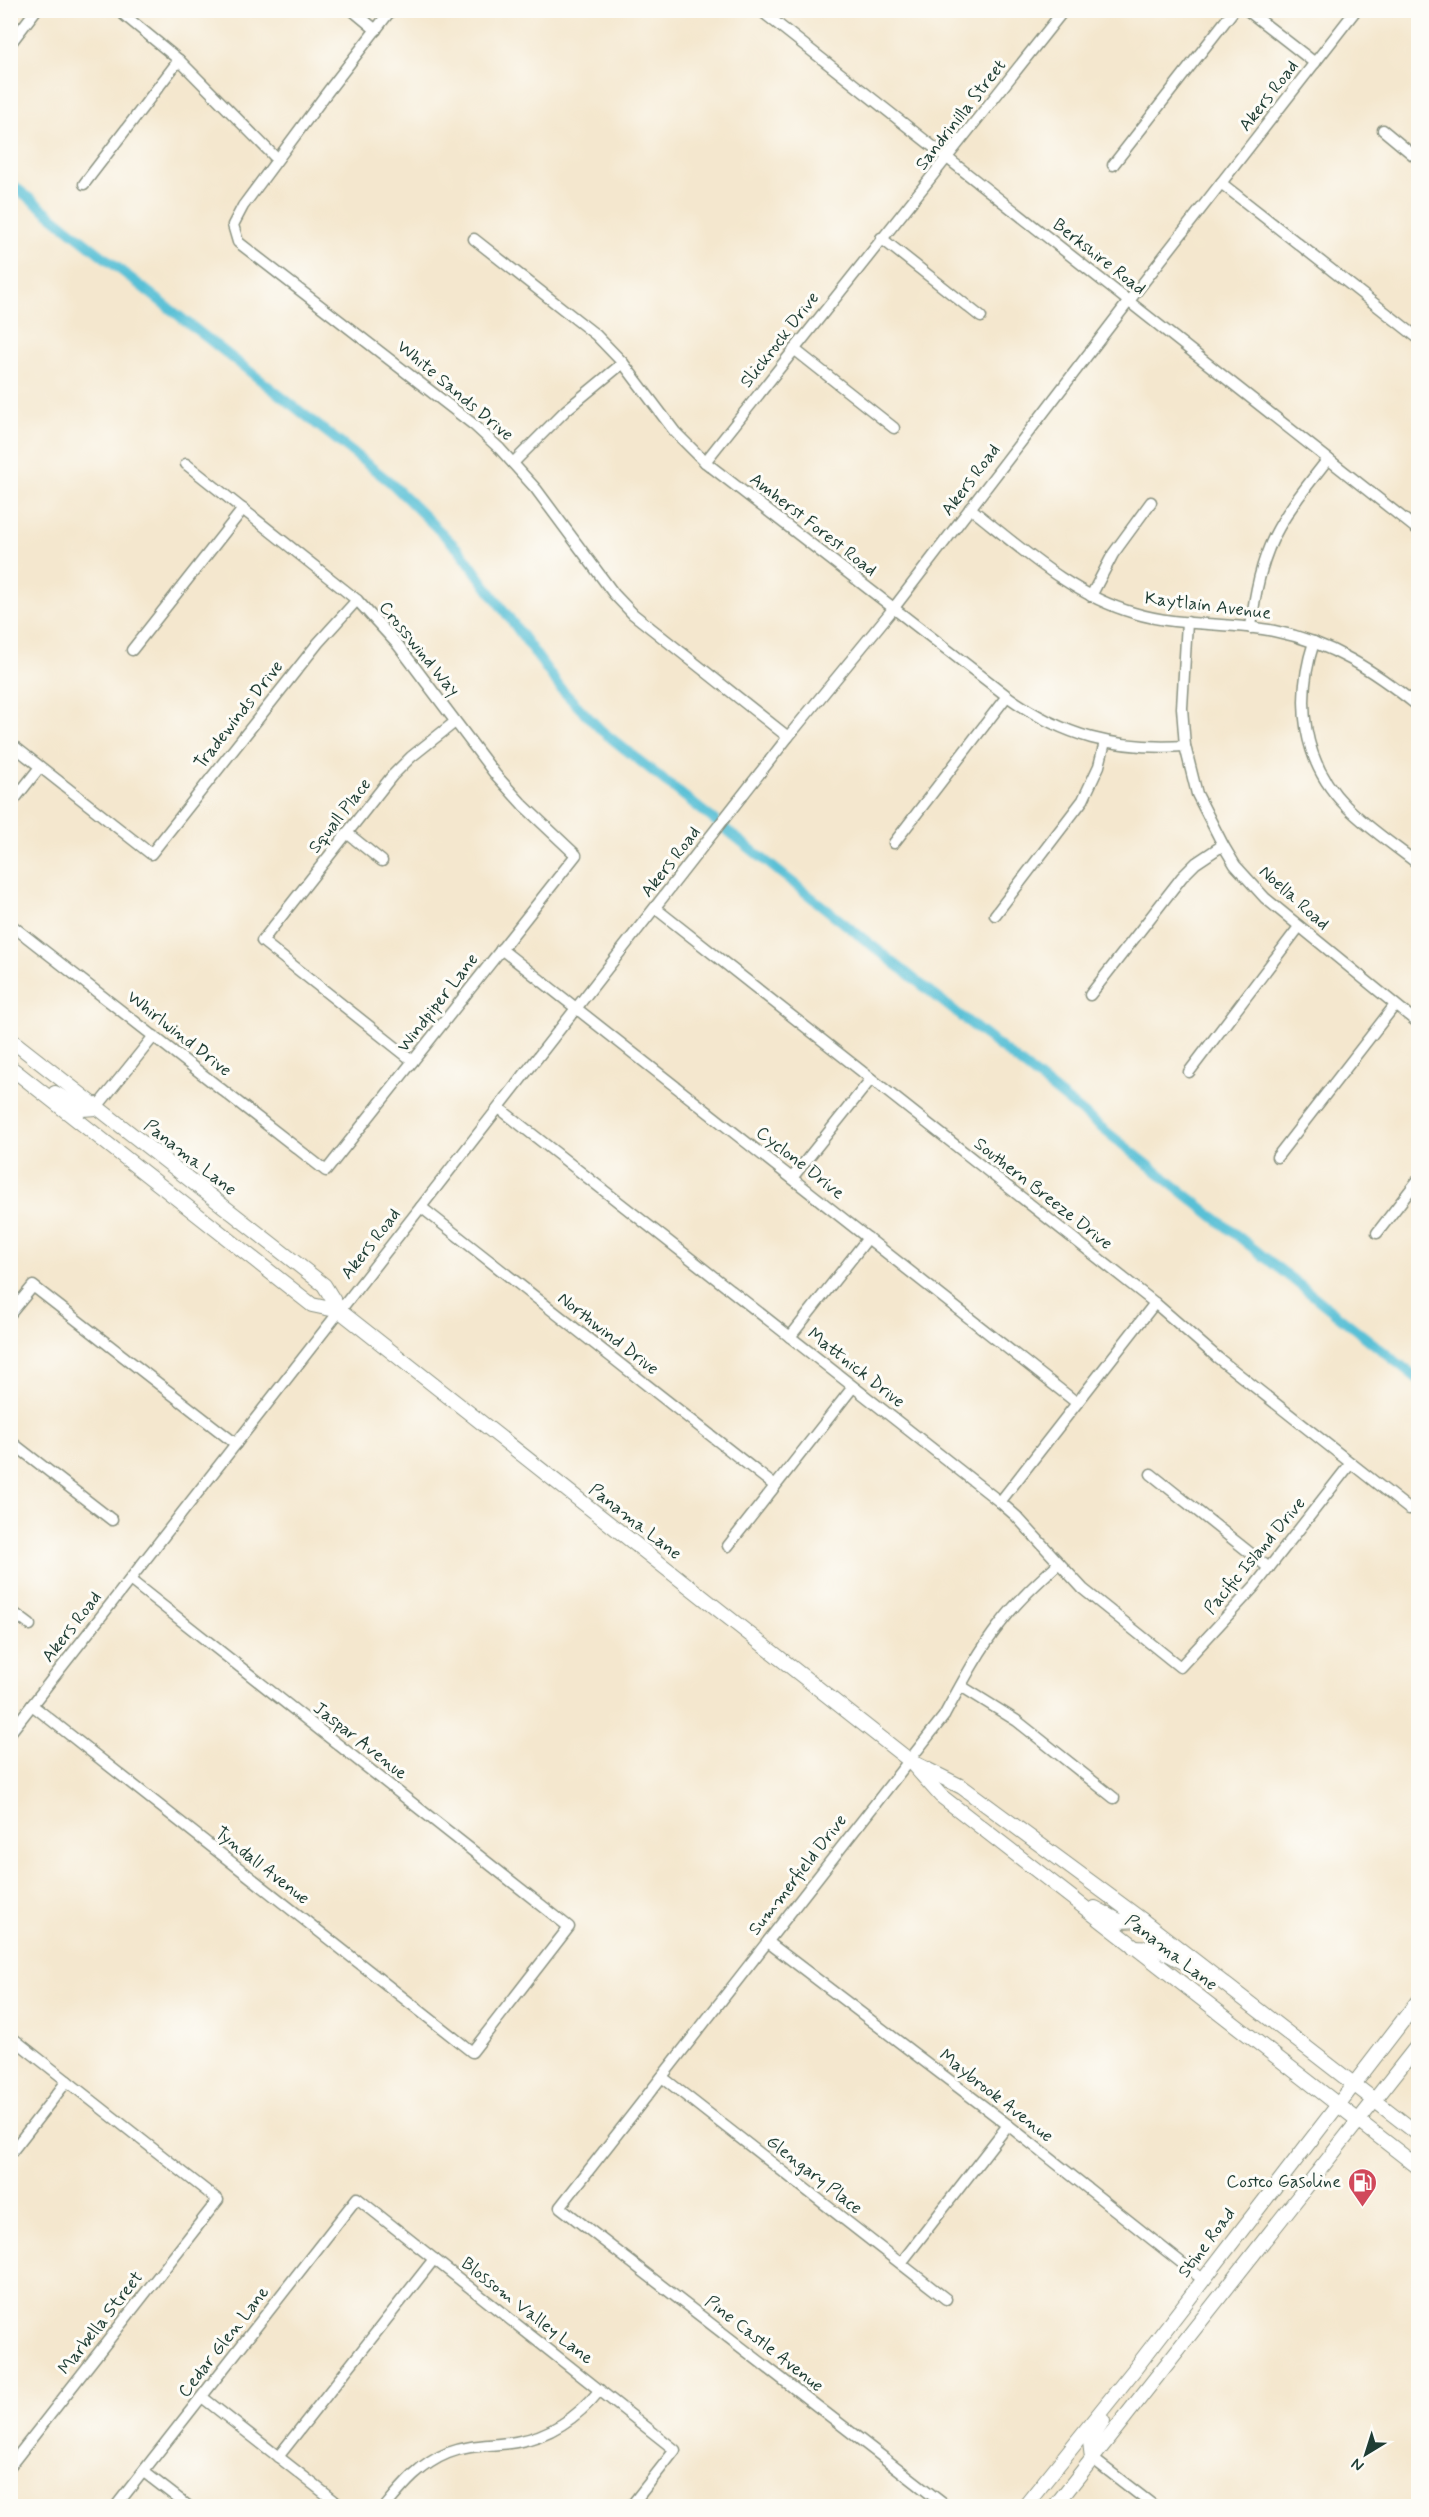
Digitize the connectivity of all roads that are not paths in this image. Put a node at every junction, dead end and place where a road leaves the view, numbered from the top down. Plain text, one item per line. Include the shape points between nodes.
1 (36, 10) edge
2 (118, 10) edge
3 (352, 10) edge
4 (391, 10) edge
5 (760, 10) edge
6 (1064, 10) edge
7 (1234, 10) edge
8 (1247, 10) edge
9 (1356, 10) edge
10 (376, 30) junction
11 (10, 44) edge
12 (179, 60) junction
13 (1315, 63) junction
14 (1383, 130) dead end
15 (277, 159) junction
16 (948, 159) junction
17 (1419, 159) edge
18 (1113, 165) dead end
19 (1221, 183) junction
20 (84, 184) dead end
21 (881, 238) junction
22 (474, 239) dead end
23 (1129, 302) junction
24 (981, 317) dead end
25 (1419, 338) edge
26 (794, 349) junction
27 (623, 363) junction
28 (894, 428) dead end
29 (1328, 459) junction
30 (705, 462) junction
31 (513, 463) junction
32 (186, 464) dead end
33 (1151, 502) dead end
34 (970, 508) junction
35 (243, 509) junction
36 (1419, 530) edge
37 (1091, 596) junction
38 (357, 600) junction
39 (893, 609) junction
40 (1187, 622) junction
41 (1251, 628) junction
42 (1314, 642) junction
43 (132, 650) dead end
44 (1007, 696) junction
45 (1419, 706) edge
46 (455, 722) junction
47 (788, 737) junction
48 (1105, 742) junction
49 (10, 743) edge
50 (1185, 746) junction
51 (40, 767) junction
52 (10, 805) edge
53 (347, 833) junction
54 (894, 843) dead end
55 (1223, 845) junction
56 (576, 855) joint
57 (382, 861) dead end
58 (1419, 864) edge
59 (654, 908) junction
60 (995, 915) dead end
61 (10, 924) edge
62 (1299, 927) junction
63 (501, 949) junction
64 (1090, 995) dead end
65 (1395, 1005) junction
66 (577, 1008) junction
67 (1419, 1023) edge
68 (154, 1036) junction
69 (10, 1039) edge
70 (413, 1061) junction
71 (12, 1068) edge
72 (1189, 1072) dead end
73 (871, 1079) junction
74 (96, 1108) junction
75 (499, 1108) junction
76 (1277, 1157) dead end
77 (326, 1171) joint
78 (792, 1178) junction
79 (1419, 1179) edge
80 (421, 1207) junction
81 (1377, 1233) dead end
82 (868, 1238) junction
83 (1155, 1303) junction
84 (340, 1311) junction
85 (10, 1314) edge
86 (790, 1337) junction
87 (853, 1387) junction
88 (1077, 1403) junction
89 (10, 1441) edge
90 (236, 1444) junction
91 (1351, 1463) junction
92 (1151, 1474) dead end
93 (775, 1486) junction
94 (1000, 1502) junction
95 (1409, 1509) dead end
96 (112, 1520) dead end
97 (728, 1546) dead end
98 (1059, 1563) junction
99 (1269, 1568) junction
100 (130, 1580) junction
101 (10, 1610) edge
102 (30, 1625) dead end
103 (1180, 1667) joint
104 (961, 1686) junction
105 (32, 1705) junction
106 (10, 1733) edge
107 (909, 1760) junction
108 (1114, 1798) dead end
109 (1058, 1888) junction
110 (1142, 1920) junction
111 (768, 1942) junction
112 (1134, 1947) junction
113 (1222, 1983) junction
114 (1419, 2001) edge
115 (10, 2036) edge
116 (1419, 2045) edge
117 (472, 2052) joint
118 (662, 2077) junction
119 (67, 2081) junction
120 (1353, 2084) junction
121 (1375, 2101) junction
122 (1337, 2104) junction
123 (1359, 2121) junction
124 (1008, 2125) junction
125 (1419, 2134) edge
126 (10, 2154) edge
127 (1419, 2166) edge
128 (357, 2199) joint
129 (560, 2207) joint
130 (434, 2259) junction
131 (901, 2263) junction
132 (1202, 2279) junction
133 (946, 2299) dead end
134 (1134, 2370) junction
135 (600, 2390) junction
136 (202, 2397) junction
137 (278, 2457) junction
138 (1092, 2458) junction
139 (10, 2466) edge
140 (144, 2472) junction
141 (117, 2506) edge
142 (188, 2506) edge
143 (341, 2506) edge
144 (386, 2506) edge
145 (631, 2506) edge
146 (946, 2506) edge
147 (1025, 2506) edge
148 (1055, 2506) edge
149 (1154, 2506) edge

1 - 11 street
2 - 12 street
3 - 10 street
4 - 10 street, White Sands Drive
5 - 16 street, Berkshire Road
6 - 16 street, Sandrinilla Street
7 - 18 street
8 - 13 street
9 - 13 street, Akers Road
10 - 15 street, White Sands Drive
12 - 15 street
12 - 20 street
13 - 19 street, Akers Road
14 - 17 street
15 - 31 street, White Sands Drive via 233,225 238,242 474,425
16 - 21 street, Sandrinilla Street
16 - 23 street, Berkshire Road
19 - 23 street, Akers Road
19 - 25 street
21 - 24 street
21 - 26 street, Slickrock Drive
22 - 27 street, Amherst Forest Road via 596,335
23 - 29 street, Berkshire Road
23 - 34 street, Akers Road
26 - 28 street
26 - 30 street, Slickrock Drive
27 - 30 street, Amherst Forest Road via 675,432
27 - 31 street via 566,410
29 - 36 street, Berkshire Road
29 - 41 street via 1272,537 1257,579
30 - 39 street, Amherst Forest Road
31 - 47 street, White Sands Drive via 633,614
32 - 35 street, Crosswind Way
33 - 37 street via 1113,554
34 - 37 street, Kaytlain Avenue via 1063,580
34 - 39 street, Akers Road
35 - 38 street, Crosswind Way
35 - 43 street
37 - 40 street, Kaytlain Avenue via 1135,614
38 - 46 street, Crosswind Way via 398,645
38 - 51 street, Tradewinds Drive via 318,643 151,854
39 - 44 street, Amherst Forest Road
39 - 47 street, Akers Road
40 - 41 street, Kaytlain Avenue
40 - 50 street, Noella Road via 1182,708
41 - 42 street, Kaytlain Avenue
42 - 45 street, Kaytlain Avenue via 1356,660
42 - 58 street via 1305,674 1303,713 1306,734 1320,771 1345,805
44 - 48 street, Amherst Forest Road via 1048,722
44 - 54 street
46 - 53 street, Squall Place via 392,776
46 - 56 street, Crosswind Way via 523,805
47 - 59 street, Akers Road
48 - 50 street, Amherst Forest Road via 1153,748
48 - 60 street via 1083,800
49 - 51 street
50 - 55 street, Noella Road via 1197,794
51 - 52 street
53 - 57 street
53 - 70 street, Squall Place via 262,941
55 - 62 street, Noella Road via 1249,882
55 - 64 street via 1182,877
56 - 63 street, Windpiper Lane
59 - 66 street, Akers Road
59 - 73 street, Southern Breeze Drive
61 - 68 street, Whirlwind Drive
62 - 65 street, Noella Road
62 - 72 street
63 - 66 street, Cyclone Drive
63 - 70 street, Windpiper Lane
65 - 67 street, Noella Road
65 - 76 street
66 - 75 street, Akers Road
66 - 78 street, Cyclone Drive
68 - 74 street
68 - 77 street, Whirlwind Drive
69 - 74 main road, Panama Lane
70 - 77 street, Windpiper Lane
71 - 74 main road via 82,1108
71 - 84 main road, Panama Lane via 312,1305
73 - 78 street
73 - 83 street, Southern Breeze Drive
74 - 84 main road, Panama Lane via 324,1285
75 - 80 street, Akers Road
75 - 86 street, Mattnick Drive
78 - 82 street, Cyclone Drive
79 - 81 street
80 - 84 street, Akers Road
80 - 93 street, Northwind Drive
82 - 86 street
82 - 88 street, Cyclone Drive
83 - 88 street
83 - 91 street, Southern Breeze Drive
84 - 90 street, Akers Road
84 - 107 main road, Panama Lane
85 - 90 street via 33,1286
86 - 87 street, Mattnick Drive
87 - 93 street
87 - 94 street, Mattnick Drive
88 - 94 street
89 - 96 street
90 - 100 street, Akers Road
91 - 95 street, Southern Breeze Drive
91 - 99 street, Pacific Island Drive
92 - 99 street
93 - 97 street
94 - 98 street, Mattnick Drive
98 - 103 street, Mattnick Drive via 1083,1589
98 - 104 street, Summerfield Drive via 1000,1623
99 - 103 street, Pacific Island Drive
100 - 105 street, Akers Road
100 - 117 street, Jaspar Avenue via 569,1927
101 - 102 street
104 - 107 street, Summerfield Drive via 944,1716
104 - 108 street via 1017,1721
105 - 106 street, Akers Road
105 - 117 street, Tyndall Avenue
107 - 109 main road, Panama Lane via 941,1796
107 - 110 main road, Panama Lane via 962,1787
107 - 111 street, Summerfield Drive
109 - 110 main road via 1119,1921
109 - 112 main road, Panama Lane
110 - 113 main road, Panama Lane
111 - 118 street, Summerfield Drive
111 - 124 street, Maybrook Avenue
112 - 113 main road via 1157,1948
112 - 122 main road, Panama Lane
113 - 120 main road, Panama Lane
114 - 120 main road, Stine Road
115 - 119 street
116 - 121 main road
118 - 129 street, Summerfield Drive
118 - 131 street, Glengary Place
119 - 126 street
119 - 139 street, Marbella Street via 218,2200
120 - 121 main road, Panama Lane
120 - 122 main road, Stine Road
121 - 123 main road
121 - 125 main road, Panama Lane
122 - 123 main road, Panama Lane
122 - 132 main road, Stine Road
123 - 127 main road, Panama Lane
123 - 138 main road
124 - 131 street
124 - 132 street, Maybrook Avenue
128 - 130 street, Blossom Valley Lane
128 - 136 street, Cedar Glen Lane
129 - 146 street, Pine Castle Avenue
130 - 135 street, Blossom Valley Lane
130 - 137 street
131 - 133 street, Glengary Place
132 - 134 main road, Stine Road
134 - 138 main road via 1090,2442
134 - 147 main road, Stine Road
135 - 144 street via 578,2414 549,2432 515,2442 461,2449 433,2461 405,2483
135 - 145 street, Blossom Valley Lane via 675,2450
136 - 137 street
136 - 140 street, Cedar Glen Lane
137 - 143 street
138 - 148 main road
138 - 149 street
140 - 141 street, Cedar Glen Lane
140 - 142 street

